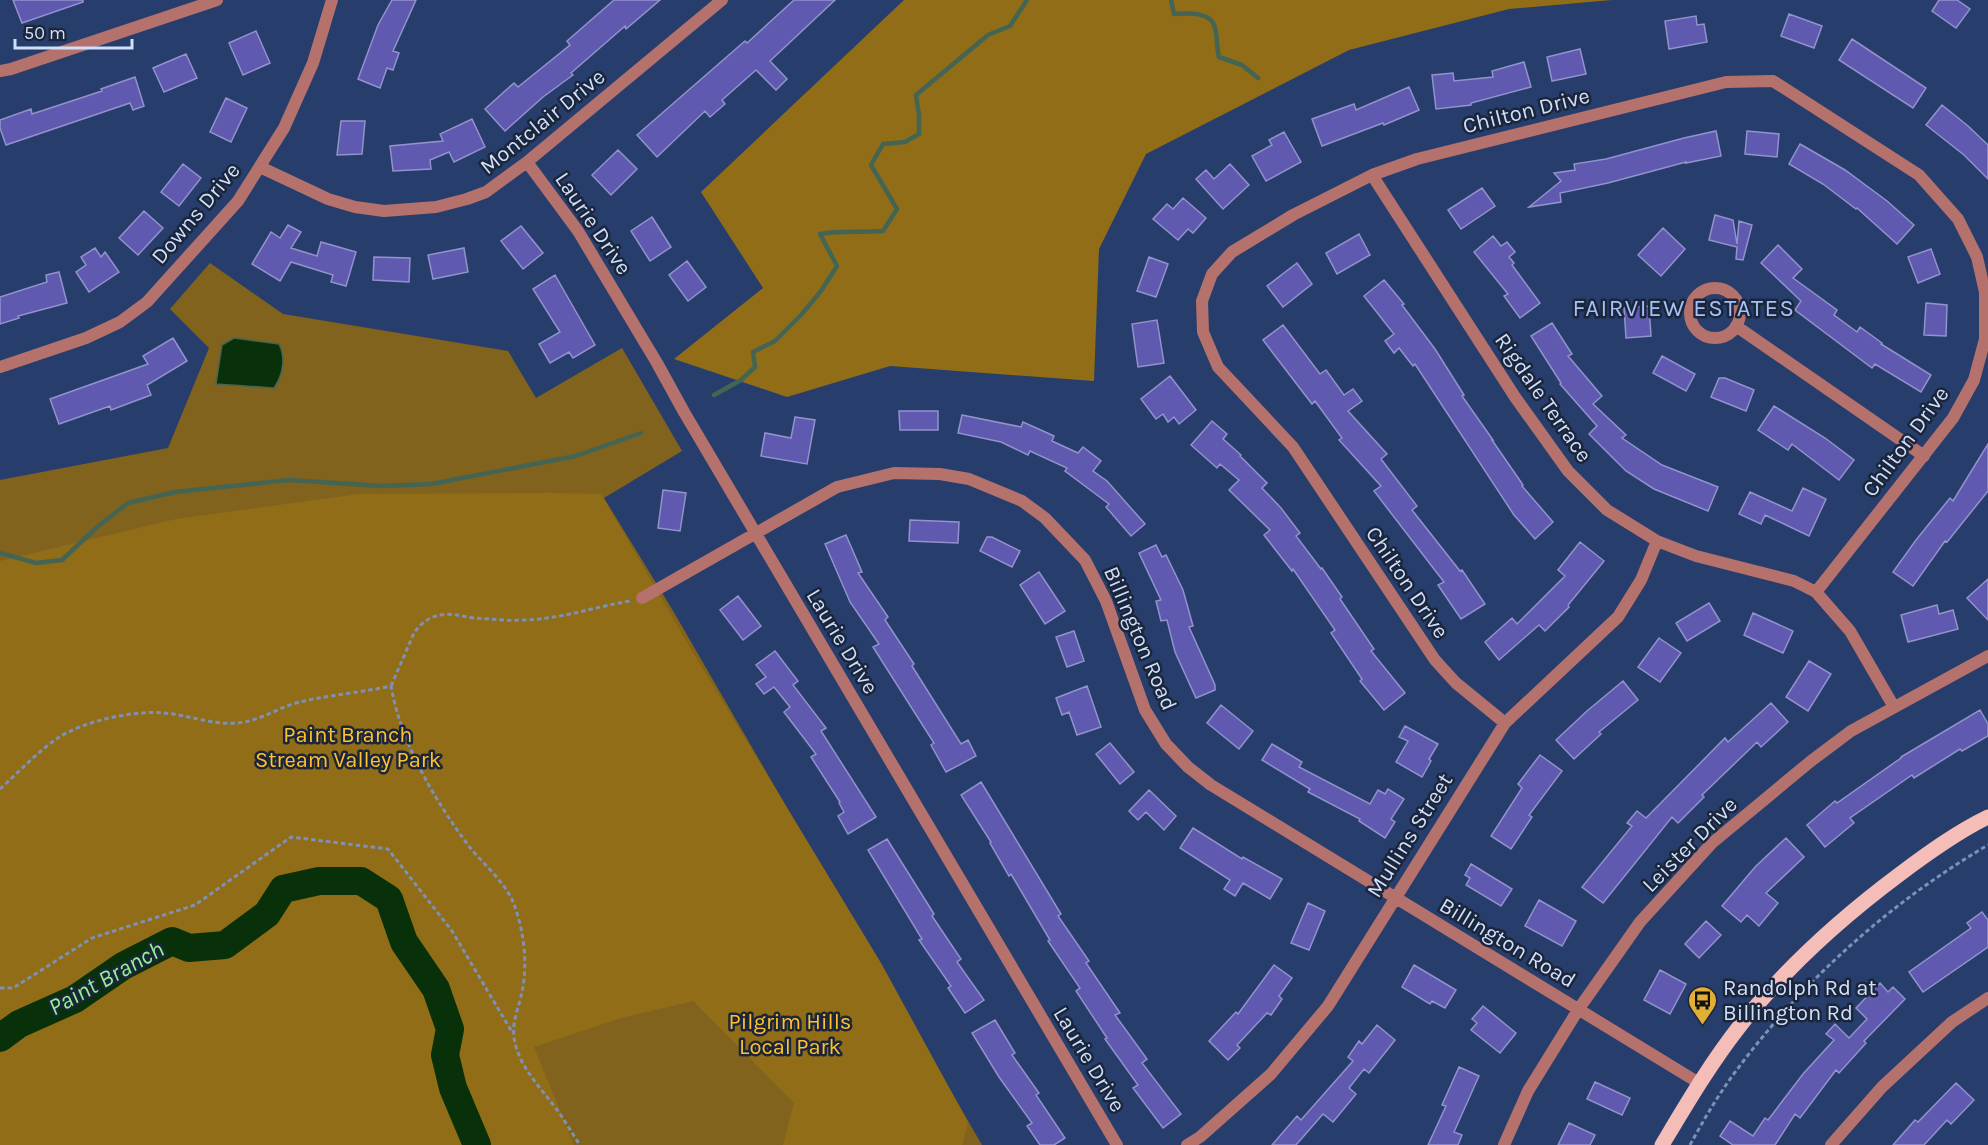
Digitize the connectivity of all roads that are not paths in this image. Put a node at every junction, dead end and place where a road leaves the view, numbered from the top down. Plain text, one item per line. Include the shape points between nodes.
1 (218, 0) edge
2 (332, 0) edge
3 (722, 0) edge
4 (0, 71) edge
5 (527, 162) junction
6 (260, 166) junction
7 (1372, 175) junction
8 (1736, 326) junction
9 (0, 367) edge
10 (1924, 456) junction
11 (755, 533) junction
12 (1657, 541) junction
13 (1816, 592) junction
14 (642, 598) road end
15 (1988, 656) edge
16 (1894, 707) junction
17 (1505, 723) junction
18 (1988, 817) edge
19 (1394, 898) junction
20 (1988, 998) edge
21 (1578, 1010) junction
22 (1699, 1083) junction
23 (1117, 1145) edge
24 (1187, 1145) edge
25 (1504, 1145) edge
26 (1662, 1145) edge
27 (1830, 1145) edge

1 - 4 street
2 - 6 street, Downs Drive via 313,63 284,128
3 - 5 street, Montclair Drive
5 - 6 street, Montclair Drive via 486,192 467,199 436,207 384,211 328,199
5 - 11 street, Laurie Drive via 578,231
6 - 9 street, Downs Drive via 238,201 147,302 120,322 86,338
7 - 10 street, Chilton Drive via 1417,159 1726,82 1773,81 1919,176 1958,219 1977,257 1985,292 1984,339 1974,380 1953,418
7 - 12 street, Rigdale Terrace via 1515,397 1568,471 1607,510
7 - 17 street, Chilton Drive via 1293,215 1232,252 1212,274 1202,301 1203,332 1218,367 1293,447 1435,660 1456,683
8 - 8 street via 1739,307 1728,291 1709,289 1694,300 1691,319 1702,334 1721,337
8 - 10 street
10 - 13 street, Chilton Drive
11 - 14 street, Billington Road
11 - 19 street, Billington Road via 837,487 894,472 969,479 1022,501 1045,518 1085,560 1106,601 1145,710 1166,744 1211,785
11 - 23 street, Laurie Drive
12 - 13 street, Rigdale Terrace via 1696,556 1794,581
12 - 17 street, Mullins Street via 1641,580 1618,617
13 - 16 street, Rigdale Terrace via 1850,631
15 - 16 street, Leister Drive
16 - 21 street, Leister Drive via 1851,731 1712,843 1640,922
17 - 19 street, Mullins Street
18 - 22 main road via 1924,856 1858,905 1800,958 1739,1026
19 - 21 street, Billington Road
19 - 24 street, Mullins Street via 1328,1006 1278,1066
20 - 27 street via 1952,1022 1890,1078
21 - 22 street, Billington Road
21 - 25 street, Leister Drive via 1528,1091
22 - 26 main road

